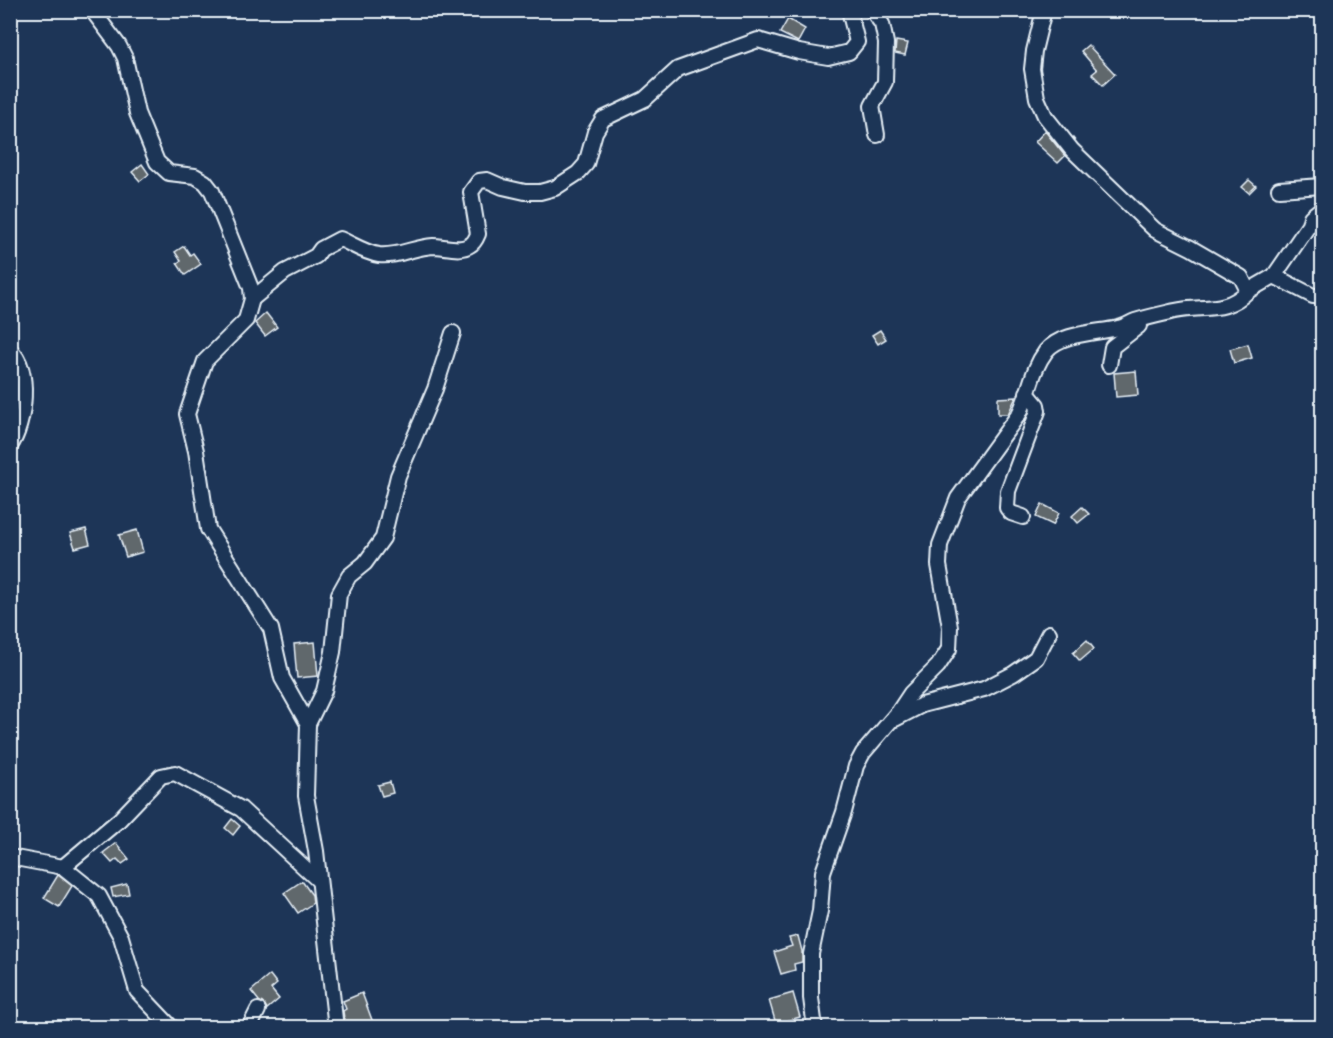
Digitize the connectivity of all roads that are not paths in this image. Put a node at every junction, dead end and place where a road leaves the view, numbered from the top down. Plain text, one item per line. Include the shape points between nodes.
1 (92, 10) edge
2 (849, 10) edge
3 (872, 10) edge
4 (1044, 10) edge
5 (877, 135) dead end
6 (1323, 186) edge
7 (1279, 189) dead end
8 (1323, 208) edge
9 (1274, 276) junction
10 (1248, 291) junction
11 (1323, 296) edge
12 (252, 299) junction
13 (1144, 319) junction
14 (453, 333) dead end
15 (10, 350) edge
16 (1109, 366) dead end
17 (1027, 393) junction
18 (10, 446) edge
19 (1023, 517) dead end
20 (1049, 633) dead end
21 (891, 721) junction
22 (308, 724) junction
23 (10, 857) edge
24 (63, 867) junction
25 (318, 880) junction
26 (258, 1010) dead end
27 (172, 1028) edge
28 (249, 1028) edge
29 (336, 1028) edge
30 (815, 1028) edge

1 - 12 street via 119,46 137,113 157,162 169,173 195,176 212,191
2 - 12 street via 857,42 849,52 828,57 758,40 678,69 645,99 603,119 586,164 555,188 525,192 479,181 471,192 478,234 469,246 417,247 381,255 340,239 285,272
3 - 5 street via 882,24 886,43 885,82 872,106
4 - 10 street via 1032,69 1045,116 1072,150 1155,230 1240,277
6 - 7 street
8 - 9 street via 1311,217
9 - 10 street
9 - 11 street via 1313,296
10 - 13 street via 1227,306
12 - 22 street via 246,320 205,361 187,414 208,529 271,629 282,678
13 - 16 street via 1112,347
13 - 17 street via 1121,328 1067,338 1047,349 1032,373
14 - 22 street via 435,389 398,476 383,538 349,576 339,594 324,691
15 - 18 street via 22,367 24,400 18,435
17 - 19 street via 1038,411 1012,480 1007,508
17 - 21 street via 1019,414 958,498 940,544 949,649
20 - 21 street via 1036,658 1013,674 984,688 922,705
21 - 30 street via 856,766 823,872 811,954
22 - 25 street via 306,796
23 - 24 street
24 - 25 street via 119,820 161,776 175,772 241,809
24 - 27 street via 99,896 121,937 137,991
25 - 29 street
26 - 28 street

